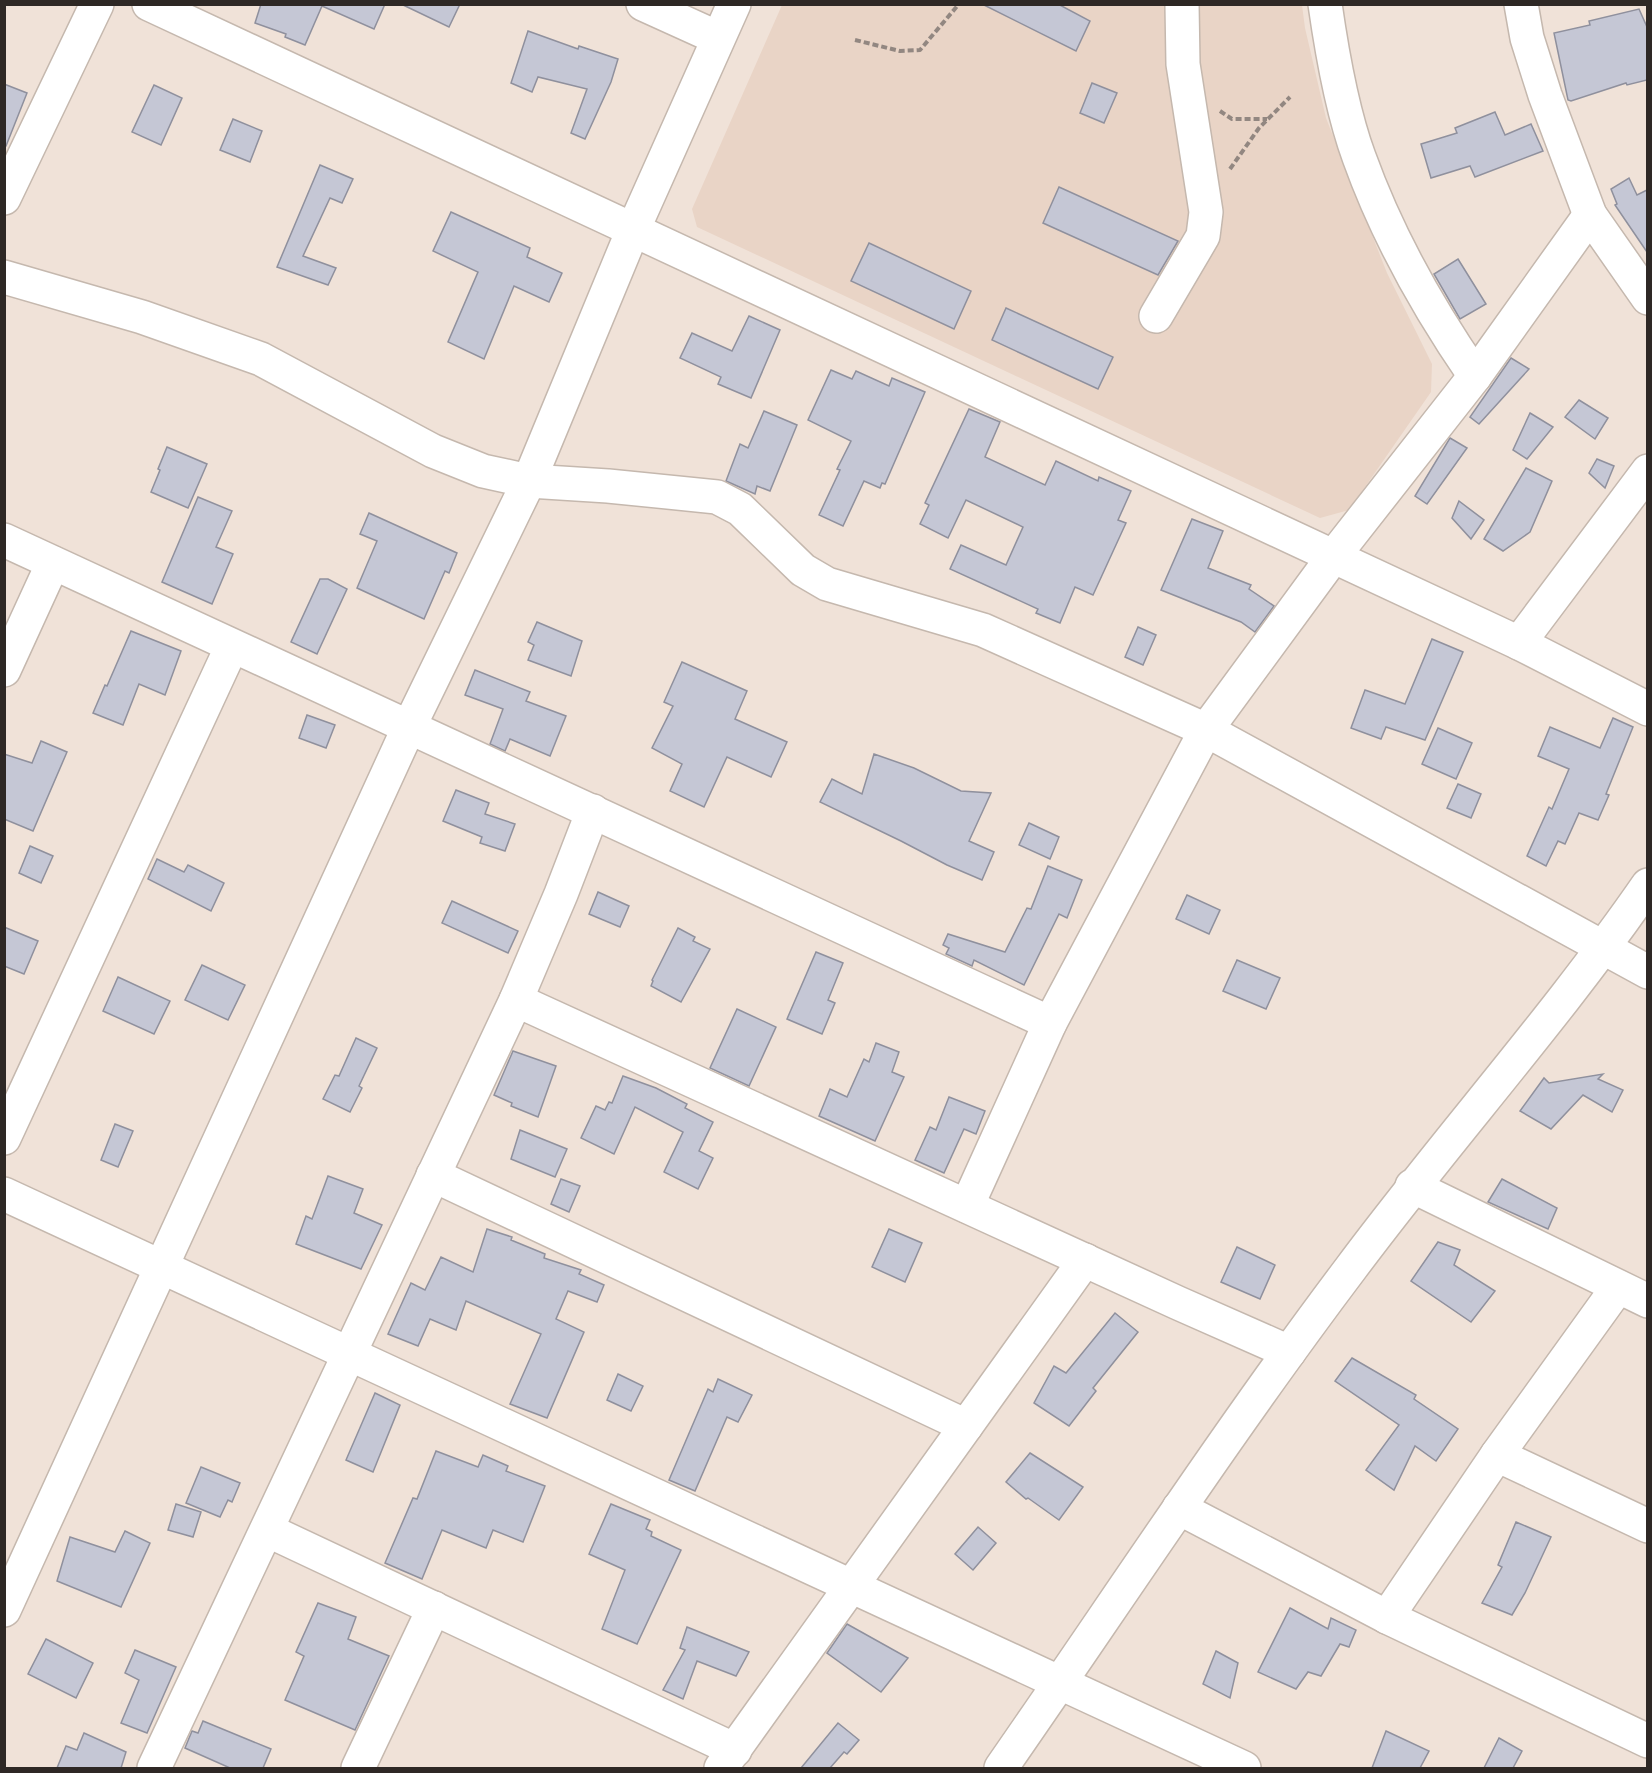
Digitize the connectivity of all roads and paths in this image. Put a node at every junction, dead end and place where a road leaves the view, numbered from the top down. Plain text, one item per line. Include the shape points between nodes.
1 (97, 4) edge
2 (149, 4) edge
3 (644, 4) edge
4 (734, 4) edge
5 (959, 4) edge
6 (1182, 4) edge
7 (1325, 4) edge
8 (1521, 4) edge
9 (718, 38) junction
10 (855, 40) dead end
11 (1290, 98) dead end
12 (1228, 173) dead end
13 (4, 198) edge
14 (1590, 215) junction
15 (633, 230) junction
16 (4, 277) edge
17 (1647, 298) edge
18 (1156, 316) dead end
19 (1475, 376) junction
20 (1647, 471) edge
21 (529, 481) junction
22 (4, 540) edge
23 (1333, 558) junction
24 (53, 563) junction
25 (1518, 643) junction
26 (232, 646) junction
27 (4, 670) edge
28 (1647, 709) edge
29 (409, 727) junction
30 (1206, 730) junction
31 (593, 811) junction
32 (1647, 885) edge
33 (1603, 950) junction
34 (1647, 972) edge
35 (516, 1000) junction
36 (1050, 1023) junction
37 (4, 1138) edge
38 (433, 1175) junction
39 (1412, 1186) junction
40 (4, 1194) edge
41 (967, 1206) junction
42 (1084, 1260) junction
43 (161, 1267) junction
44 (1618, 1287) junction
45 (1647, 1301) edge
46 (1289, 1352) junction
47 (349, 1354) junction
48 (966, 1426) junction
49 (1497, 1455) junction
50 (1179, 1508) junction
51 (1647, 1526) edge
52 (267, 1530) junction
53 (850, 1587) junction
54 (434, 1608) junction
55 (4, 1610) edge
56 (1388, 1617) junction
57 (1060, 1683) junction
58 (1647, 1742) edge
59 (728, 1759) edge
60 (154, 1768) edge
61 (358, 1768) edge
62 (1001, 1768) edge
63 (1244, 1768) edge

1 - 13 street
2 - 15 street
3 - 9 street
4 - 9 street
5 - 10 path via 920,50 900,51
6 - 18 street via 1183,64 1206,212 1203,236
7 - 19 street via 1358,155 1380,210 1434,316
8 - 14 street via 1542,86
9 - 15 street
11 - 12 path via 1258,128
14 - 17 street
14 - 19 street
15 - 21 street
15 - 23 street
16 - 21 street via 142,317 261,359 433,451 483,471
19 - 23 street
20 - 25 street
21 - 29 street
21 - 30 street via 717,497 740,509 803,570 827,584 983,630
22 - 24 street
23 - 25 street
23 - 30 street
24 - 26 street
24 - 27 street
25 - 28 street
26 - 29 street
26 - 37 street
29 - 31 street
29 - 43 street
30 - 33 street
30 - 36 street
31 - 35 street
31 - 36 street
32 - 33 street
33 - 34 street
33 - 39 street
35 - 38 street
35 - 41 street
36 - 41 street
38 - 47 street
38 - 48 street
39 - 44 street
39 - 46 street
40 - 43 street
41 - 42 street
42 - 46 street
42 - 48 street
43 - 47 street
43 - 55 street
44 - 45 street
44 - 49 street
46 - 50 street
47 - 52 street
47 - 53 street
48 - 53 street
49 - 51 street
49 - 56 street
50 - 56 street
50 - 57 street
52 - 54 street
52 - 60 street
53 - 57 street
53 - 59 street
54 - 59 street
54 - 61 street
56 - 58 street
57 - 62 street
57 - 63 street

